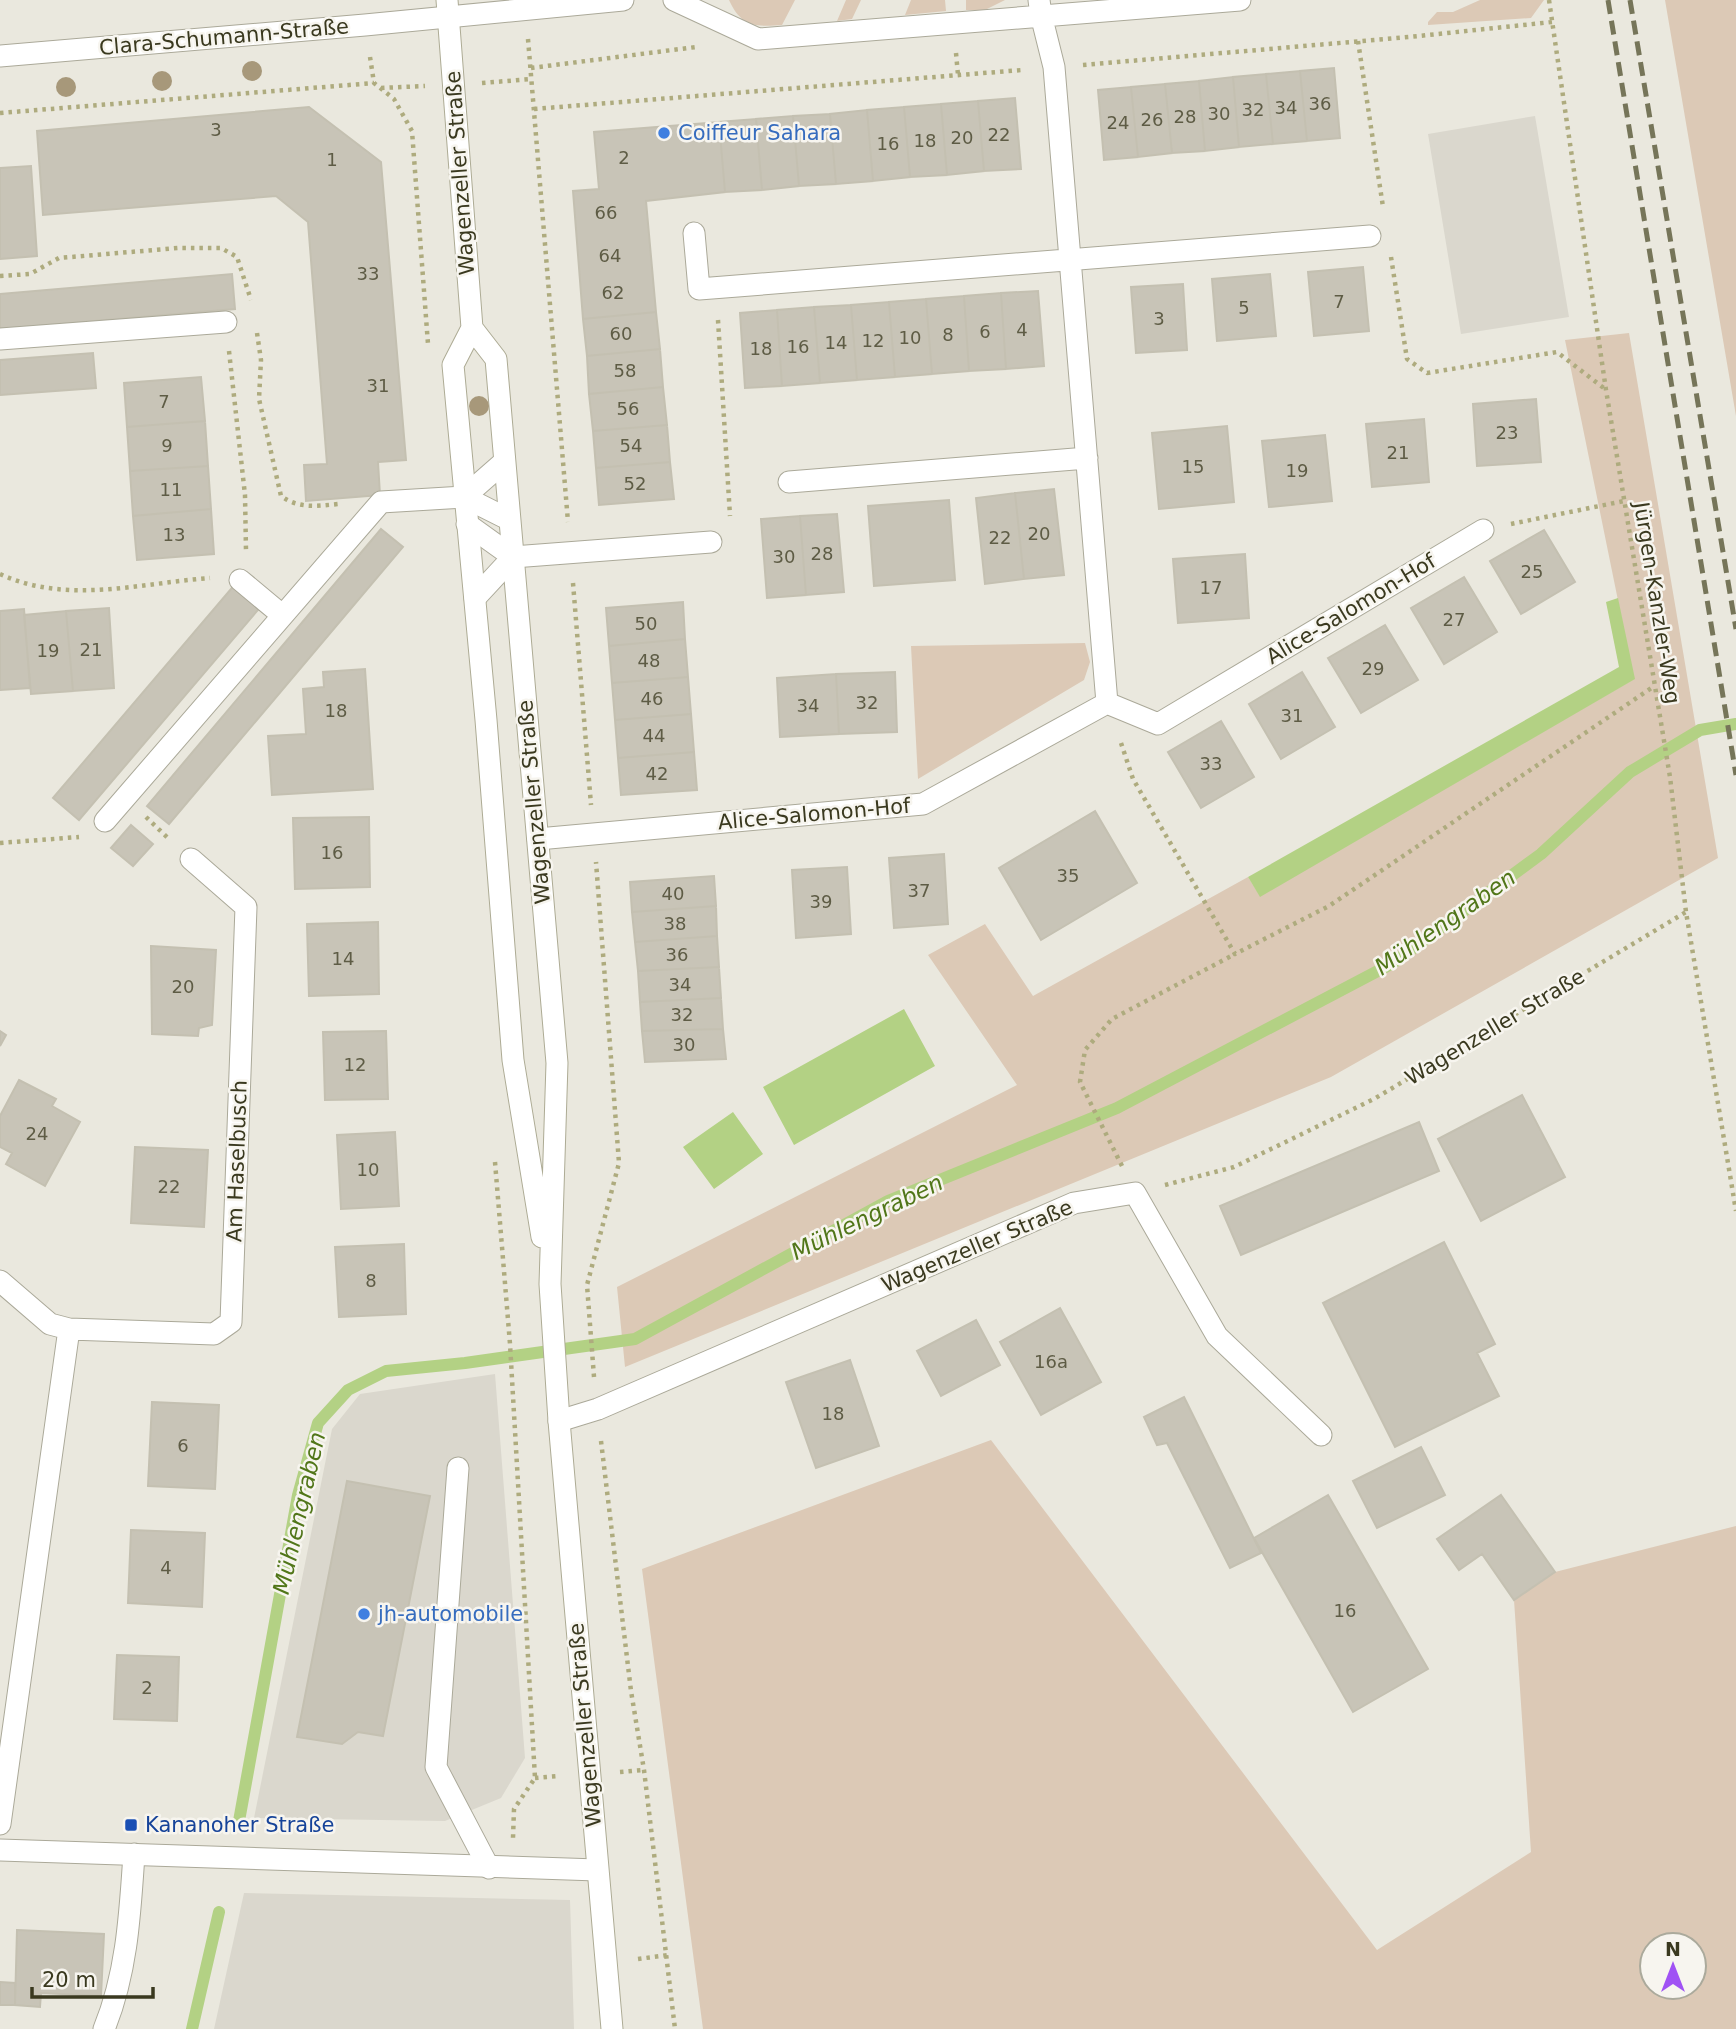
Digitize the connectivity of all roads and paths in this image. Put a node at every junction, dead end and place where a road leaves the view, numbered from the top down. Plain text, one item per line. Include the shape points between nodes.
1 (624, 0) edge
2 (674, 0) edge
3 (1240, 0) edge
4 (1549, 0) edge
5 (526, 8) junction
6 (1040, 8) edge
7 (447, 9) edge
8 (1357, 41) dead end
9 (705, 46) dead end
10 (0, 56) edge
11 (531, 68) junction
12 (374, 83) dead end
13 (0, 113) edge
14 (1385, 220) dead end
15 (694, 233) dead end
16 (1370, 236) dead end
17 (1389, 247) dead end
18 (1070, 261) junction
19 (716, 287) junction
20 (226, 322) joint
21 (472, 328) junction
22 (0, 339) edge
23 (1606, 390) junction
24 (1087, 458) junction
25 (504, 462) junction
26 (789, 482) dead end
27 (464, 497) junction
28 (1624, 501) junction
29 (508, 519) junction
30 (467, 524) junction
31 (1483, 530) joint
32 (711, 542) joint
33 (570, 552) junction
34 (247, 555) dead end
35 (513, 557) junction
36 (0, 574) edge
37 (214, 578) dead end
38 (240, 580) dead end
39 (475, 598) junction
40 (282, 615) junction
41 (1654, 687) junction
42 (1107, 703) junction
43 (125, 798) junction
44 (106, 821) joint
45 (594, 835) junction
46 (538, 839) junction
47 (0, 843) edge
48 (191, 859) joint
49 (1686, 912) junction
50 (1236, 954) junction
51 (1110, 1139) dead end
52 (1135, 1193) junction
53 (1736, 1211) edge
54 (0, 1281) edge
55 (550, 1284) junction
56 (69, 1329) junction
57 (510, 1344) dead end
58 (598, 1409) junction
59 (559, 1421) junction
60 (1321, 1436) dead end
61 (458, 1468) dead end
62 (0, 1825) edge
63 (0, 1850) edge
64 (134, 1854) junction
65 (489, 1868) junction
66 (511, 1868) junction
67 (597, 1871) junction
68 (104, 2029) edge
69 (612, 2029) edge
70 (675, 2029) edge

1 - 5 street, Clara-Schumann-Straße
2 - 6 street via 758,39
3 - 6 street
4 - 23 path, Jürgen-Kanzler-Weg
5 - 7 street, Clara-Schumann-Straße
5 - 11 path
6 - 18 street via 1055,67
7 - 10 street, Clara-Schumann-Straße
7 - 21 street, Wagenzeller Straße
8 - 14 path
9 - 11 path
11 - 33 path
12 - 13 path
15 - 19 street via 699,289
16 - 18 street
17 - 23 path via 1407,359 1427,373 1557,352
18 - 19 street
18 - 24 street
19 - 32 path via 731,515
20 - 22 street
20 - 34 path
21 - 25 street, Wagenzeller Straße via 496,359
21 - 27 street, Wagenzeller Straße via 453,365
23 - 28 path, Jürgen-Kanzler-Weg
24 - 26 street
24 - 42 street
25 - 27 street
25 - 29 street, Wagenzeller Straße
27 - 29 street
27 - 30 street, Wagenzeller Straße
27 - 40 street via 381,502
28 - 31 path
28 - 41 path, Jürgen-Kanzler-Weg
29 - 35 street, Wagenzeller Straße
30 - 35 street
30 - 39 street, Wagenzeller Straße
31 - 42 street, Alice-Salomon-Hof via 1158,724
32 - 33 street
33 - 35 street
33 - 45 path
35 - 39 street
35 - 46 street, Wagenzeller Straße
36 - 37 path via 22,584 79,592
38 - 40 street
39 - 55 street, Wagenzeller Straße via 513,1060
40 - 43 street
41 - 49 path, Jürgen-Kanzler-Weg
41 - 50 path via 1329,906
42 - 45 street, Alice-Salomon-Hof via 923,804
42 - 50 path via 1133,779
43 - 44 street
43 - 48 path
44 - 47 path via 78,838
45 - 46 street, Alice-Salomon-Hof
45 - 58 path via 619,1163 587,1285
46 - 55 street, Wagenzeller Straße via 556,1063
48 - 56 street, Am Haselbusch via 247,907 231,1322 214,1334
49 - 52 path, Wagenzeller Straße via 1374,1099 1234,1167
49 - 53 path, Jürgen-Kanzler-Weg
50 - 51 path via 1112,1019 1084,1050 1080,1082
52 - 58 street, Wagenzeller Straße via 1074,1203
52 - 60 street via 1217,1336
54 - 56 street, Am Haselbusch via 50,1324
55 - 59 street, Wagenzeller Straße
56 - 62 street
57 - 66 path via 535,1778 514,1809
58 - 59 street, Wagenzeller Straße
58 - 70 path
59 - 67 street, Wagenzeller Straße
61 - 65 street via 436,1768
63 - 64 street
64 - 65 street
64 - 68 street via 128,1934 116,2000
65 - 66 street
66 - 67 street
67 - 69 street, Wagenzeller Straße

